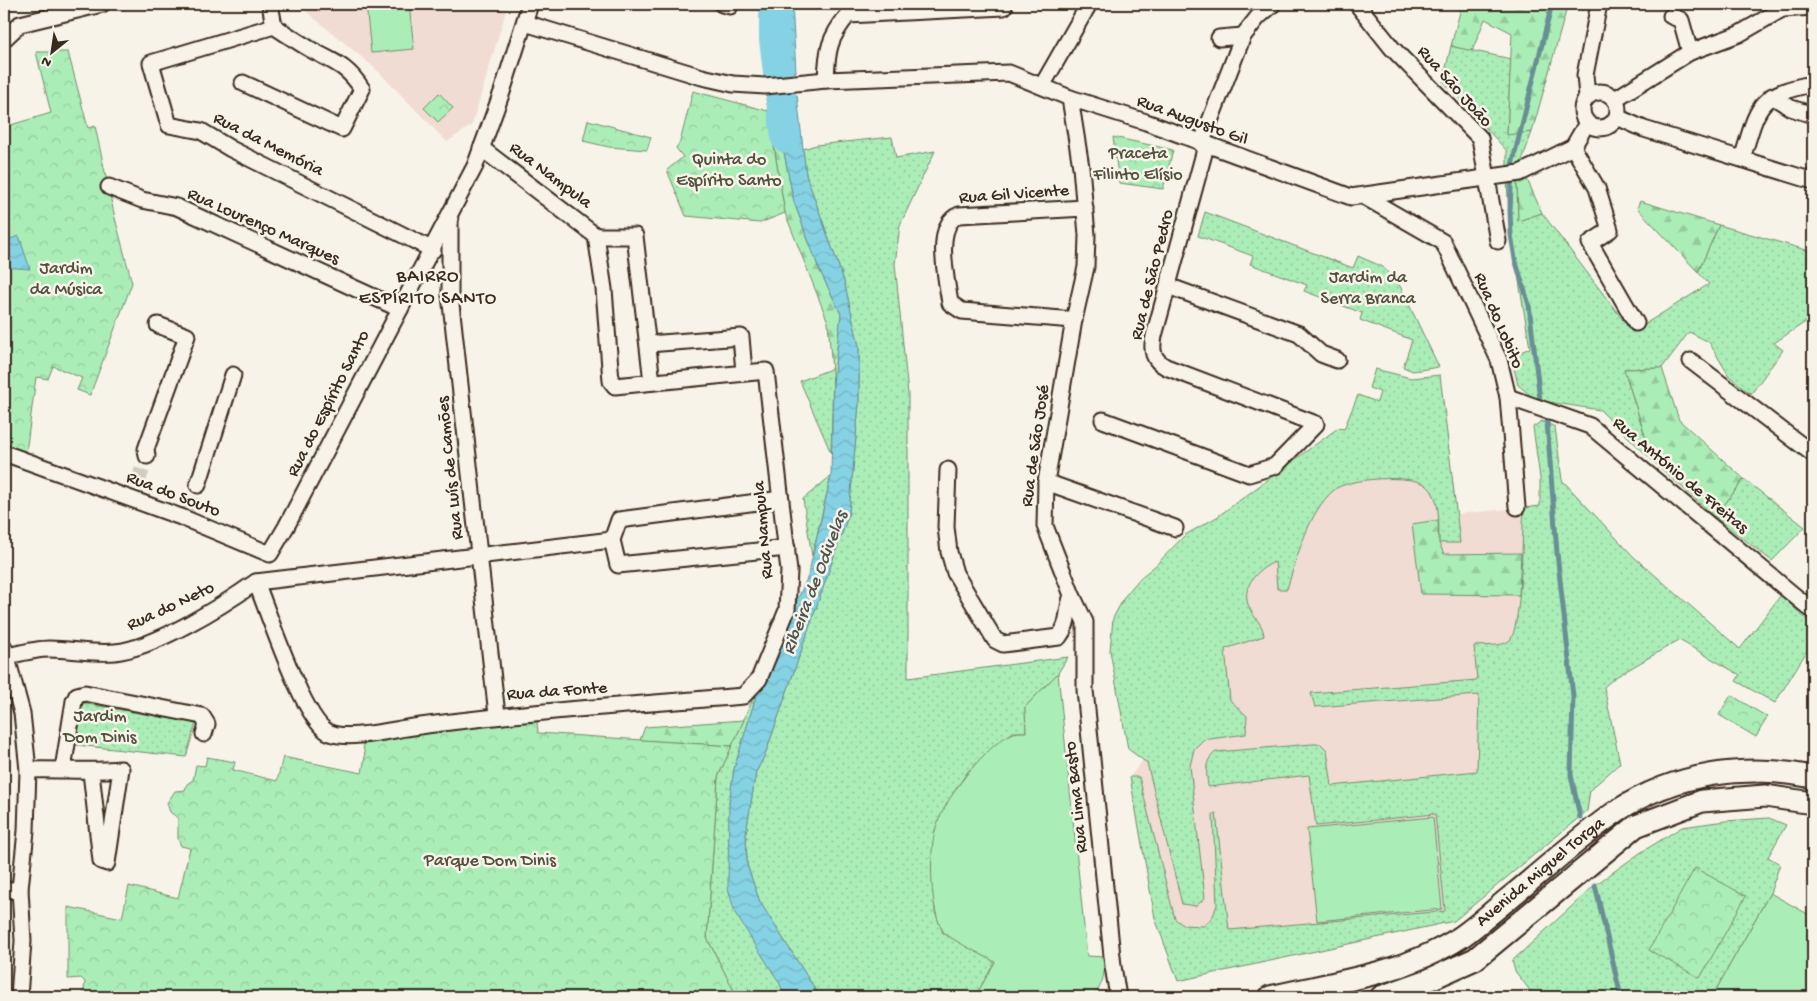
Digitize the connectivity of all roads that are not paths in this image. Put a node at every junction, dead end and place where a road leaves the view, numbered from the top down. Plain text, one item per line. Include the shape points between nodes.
1 (102, 4) edge
2 (270, 4) edge
3 (530, 4) edge
4 (1089, 4) edge
5 (1273, 4) edge
6 (1356, 4) edge
7 (1599, 4) edge
8 (1004, 7) dead end
9 (1787, 7) edge
10 (1813, 7) edge
11 (1671, 16) dead end
12 (525, 22) junction
13 (274, 26) junction
14 (1243, 36) junction
15 (1219, 38) dead end
16 (4, 39) edge
17 (1690, 52) junction
18 (826, 80) junction
19 (243, 83) dead end
20 (1813, 84) edge
21 (1042, 86) junction
22 (1587, 96) junction
23 (1772, 96) junction
24 (1070, 98) junction
25 (1615, 100) junction
26 (1813, 115) edge
27 (1617, 117) junction
28 (1587, 124) junction
29 (1204, 145) junction
30 (1573, 147) junction
31 (481, 148) junction
32 (1742, 159) junction
33 (1487, 176) junction
34 (1813, 181) edge
35 (109, 187) dead end
36 (1365, 197) junction
37 (1084, 208) junction
38 (450, 215) junction
39 (596, 236) junction
40 (1498, 241) dead end
41 (433, 250) junction
42 (1168, 286) junction
43 (400, 309) junction
44 (1074, 320) junction
45 (1636, 323) dead end
46 (158, 325) dead end
47 (648, 344) junction
48 (1337, 360) dead end
49 (1691, 361) dead end
50 (744, 372) junction
51 (232, 375) dead end
52 (652, 382) junction
53 (1508, 397) junction
54 (1103, 420) dead end
55 (4, 453) edge
56 (1813, 454) edge
57 (147, 456) tunnel mouth
58 (948, 470) dead end
59 (1046, 482) junction
60 (198, 485) tunnel mouth
61 (781, 499) junction
62 (1517, 506) dead end
63 (1175, 528) dead end
64 (612, 540) junction
65 (786, 548) junction
66 (270, 554) joint
67 (479, 555) junction
68 (256, 582) junction
69 (1072, 596) junction
70 (1813, 611) edge
71 (6, 652) edge
72 (743, 696) joint
73 (496, 715) junction
74 (204, 734) dead end
75 (63, 769) junction
76 (28, 770) junction
77 (91, 772) junction
78 (1813, 777) edge
79 (1813, 803) edge
80 (20, 889) junction
81 (4, 891) edge
82 (19, 997) edge
83 (1118, 997) edge
84 (1270, 997) edge
85 (1381, 997) edge

1 - 16 street via 20,24
2 - 13 street
3 - 12 street, Rua do Espírito Santo
4 - 21 street
5 - 14 street, Rua de São Pedro
6 - 33 street, Rua São João via 1392,48 1480,138
7 - 22 street via 1584,75
8 - 18 street via 848,15 834,31 827,52
9 - 10 street
9 - 17 street via 1739,34
11 - 17 street via 1681,20
12 - 18 street, Rua Augusto Gil via 721,82 765,86
12 - 31 street, Rua do Espírito Santo
13 - 19 street via 339,63 356,80 362,89 342,128
13 - 41 street, Rua da Memória via 151,63 169,125 201,131
14 - 15 street
14 - 29 street, Rua de São Pedro
17 - 25 street
18 - 21 street, Rua Augusto Gil via 1009,74
20 - 23 street
21 - 24 street, Rua Augusto Gil
22 - 25 street via 1599,92
22 - 28 street via 1581,106
23 - 26 street via 1791,108
23 - 32 street via 1758,109
24 - 29 street, Rua Augusto Gil via 1146,122
24 - 37 street, Rua de São José
25 - 27 street
27 - 28 street via 1603,128
27 - 32 street via 1644,129
28 - 30 street
29 - 36 street, Rua Augusto Gil via 1351,197
29 - 42 street, Rua de São Pedro
30 - 33 street, Rua Augusto Gil via 1513,173
30 - 45 street via 1597,188 1610,230 1590,243
31 - 38 street, Rua do Espírito Santo
31 - 39 street, Rua Nampula
32 - 34 street
33 - 36 street, Rua Augusto Gil
33 - 40 street, Rua São João
35 - 43 street, Rua Lourenço Marques via 142,200 177,207
36 - 53 street, Rua do Lobito via 1443,242 1499,360
37 - 44 street, Rua de São José via 1086,267
37 - 44 street, Rua Gil Vicente via 959,215 946,225 943,243 953,307 962,311
38 - 41 street, Rua do Espírito Santo
38 - 67 street, Rua Luís de Camões via 450,295
39 - 47 street, Rua Nampula via 635,236
39 - 52 street, Rua Nampula via 604,289 611,381 615,386
41 - 43 street, Rua do Espírito Santo
42 - 48 street via 1299,334 1321,354
42 - 54 street, Rua de São Pedro via 1152,346 1158,363 1316,424 1275,466 1249,474
43 - 66 street, Rua do Espírito Santo
44 - 59 street, Rua de São José
46 - 57 street via 187,336 146,449
47 - 50 street via 741,337
47 - 52 street, Rua Nampula
49 - 56 street
50 - 52 street, Rua Nampula
50 - 61 street, Rua Nampula via 766,371
51 - 60 street
53 - 62 street, Rua do Lobito
53 - 70 street, Rua António de Freitas via 1590,426
55 - 66 street, Rua do Souto via 181,517
58 - 69 street, Rua de São José via 946,527 949,552 955,572 995,640 1003,644 1058,637 1066,629
59 - 63 street
59 - 69 street, Rua de São José via 1045,526
61 - 64 street via 618,520
61 - 65 street, Rua Nampula
64 - 65 street via 618,565
64 - 67 street
65 - 72 street, Rua Nampula via 789,571 786,610 759,679
67 - 68 street
67 - 73 street, Rua Luís de Camões
68 - 71 street, Rua do Neto via 171,632 125,649
68 - 73 street, Rua da Fonte via 290,673 320,725 328,732 340,735 374,732
69 - 83 street, Rua Lima Basto via 1085,622 1085,690
71 - 76 street via 22,713
72 - 73 street, Rua da Fonte
74 - 75 street via 208,724 202,716 85,693 74,700
75 - 76 street
75 - 77 street
76 - 80 street
77 - 77 street via 100,862 107,863 121,769
78 - 84 main road, Avenida Miguel Torga via 1772,771 1734,771 1699,776 1665,787 1617,812 1460,937 1407,963
79 - 85 main road, Avenida Miguel Torga via 1765,796 1702,801 1636,826 1475,959 1426,982
80 - 81 street
80 - 82 street via 23,940

